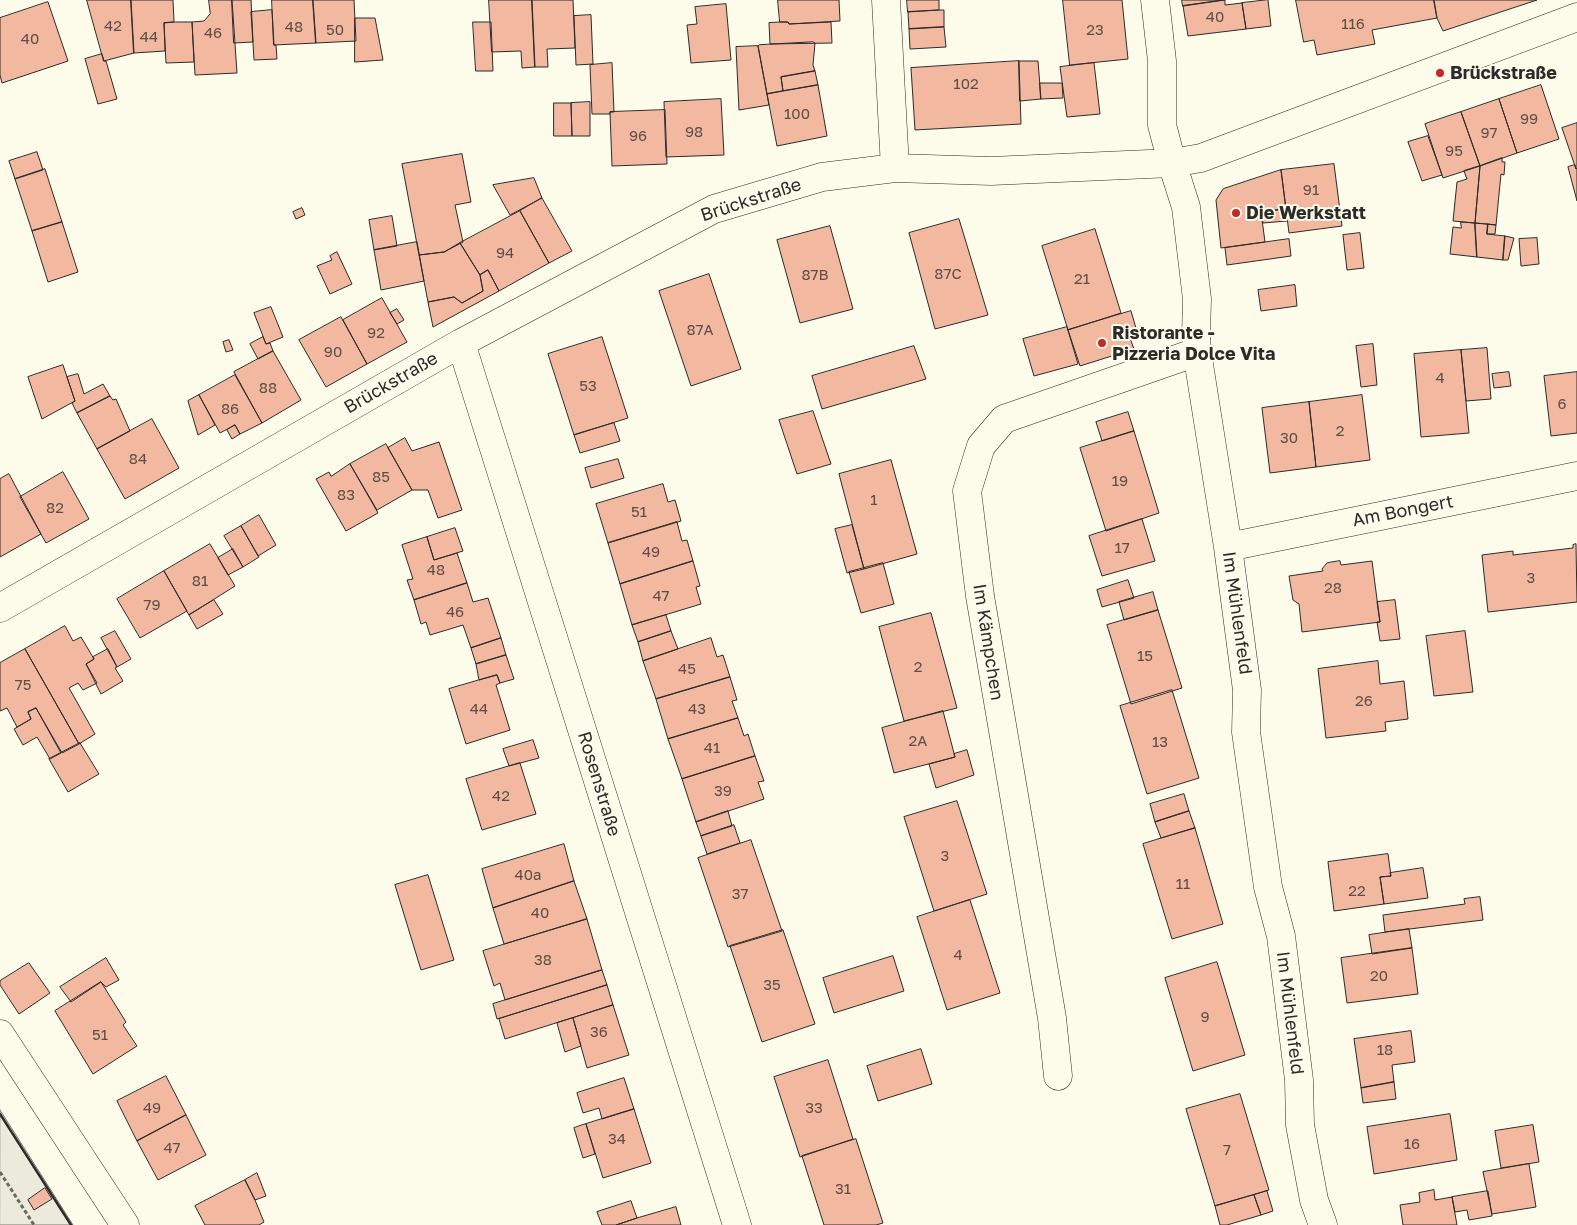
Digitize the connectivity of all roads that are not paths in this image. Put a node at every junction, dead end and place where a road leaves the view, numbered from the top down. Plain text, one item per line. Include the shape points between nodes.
1 (886, 0) edge
2 (1155, 0) edge
3 (1577, 17) edge
4 (1172, 163) junction
5 (895, 168) junction
6 (461, 343) junction
7 (1198, 352) junction
8 (1577, 476) edge
9 (1228, 547) junction
10 (0, 608) edge
11 (0, 1034) edge
12 (1058, 1076) dead end
13 (125, 1225) edge
14 (736, 1225) edge
15 (1323, 1225) edge

1 - 5 street
2 - 4 street, Im Mühlenfeld via 1162,61 1162,125
3 - 4 street, Brückstraße via 1201,158
4 - 5 street, Brückstraße via 991,171
4 - 7 street, Im Mühlenfeld via 1186,207 1198,299
5 - 6 street, Brückstraße via 822,177 714,208
6 - 10 street, Brückstraße
6 - 14 street, Rosenstraße
7 - 9 street, Im Mühlenfeld
7 - 12 street, Im Kämpchen via 1004,419 981,446 967,491 980,596 1052,1018
8 - 9 street, Am Bongert
9 - 15 street, Im Mühlenfeld via 1247,690 1246,732 1268,887 1280,936 1299,1080 1300,1125 1314,1200
11 - 13 street

